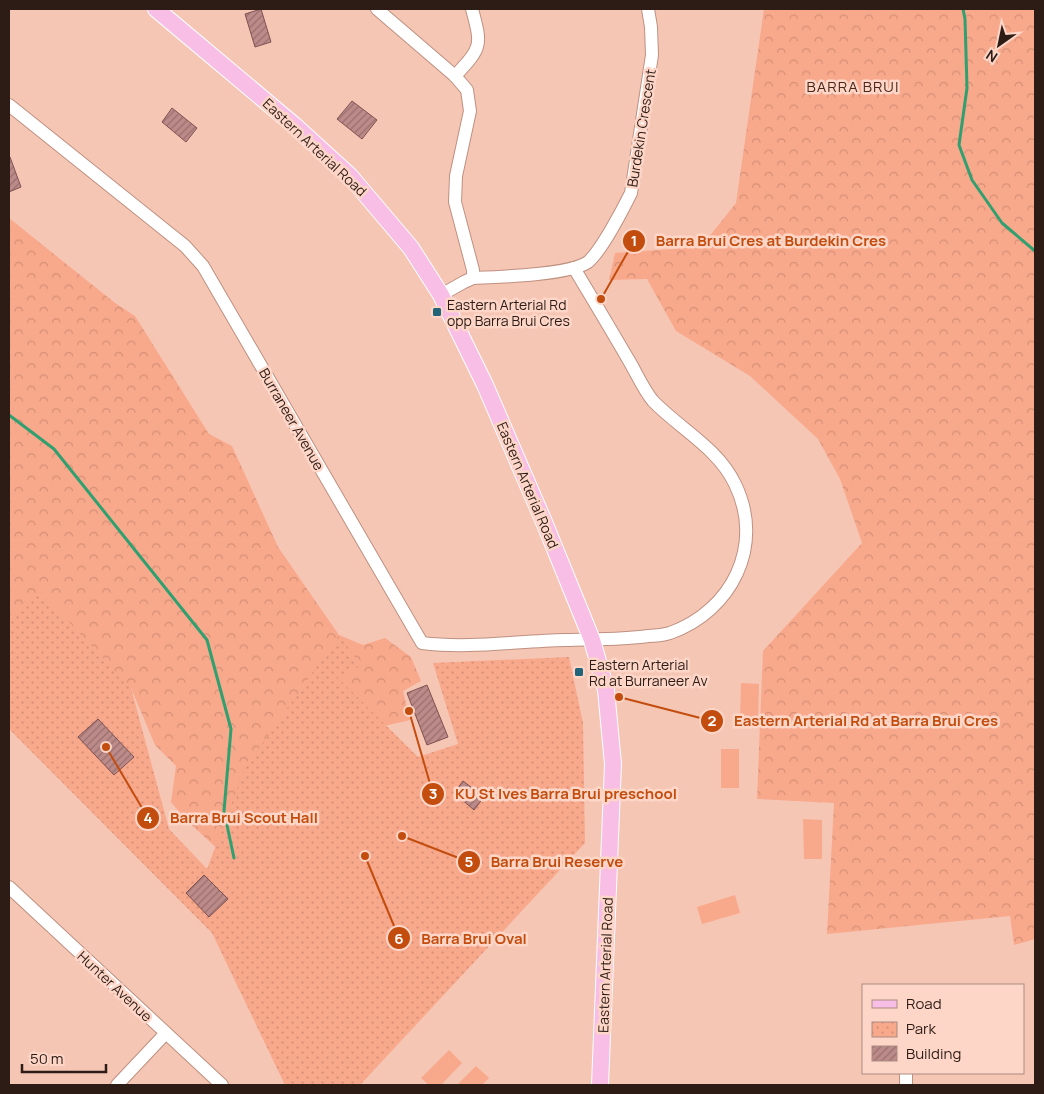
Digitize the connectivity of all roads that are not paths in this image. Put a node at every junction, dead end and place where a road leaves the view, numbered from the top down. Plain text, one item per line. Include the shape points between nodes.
1 (156, 9) edge
2 (377, 9) edge
3 (472, 9) edge
4 (648, 9) edge
5 (455, 76) junction
6 (9, 104) edge
7 (574, 268) junction
8 (473, 278) junction
9 (441, 295) junction
10 (592, 640) junction
11 (9, 887) edge
12 (166, 1033) junction
13 (117, 1085) edge
14 (222, 1085) edge
15 (600, 1085) edge

1 - 9 main road, Eastern Arterial Road via 350,176 411,248
2 - 5 street
3 - 5 street via 479,36 476,51
4 - 7 street, Burdekin Crescent via 652,55 631,193 593,257
5 - 8 street via 467,90 470,112 456,176 455,202
6 - 10 street, Burraneer Avenue via 185,246 203,266 422,643 444,646
7 - 8 street, Burdekin Crescent via 560,272
7 - 10 street via 652,400 725,468 742,500 745,519 744,552 738,572 727,592 703,616 668,634
8 - 9 street, Burdekin Crescent
9 - 10 main road, Eastern Arterial Road via 489,394
10 - 15 main road, Eastern Arterial Road via 606,690 613,764
11 - 12 street, Hunter Avenue
12 - 13 street
12 - 14 street, Hunter Avenue

